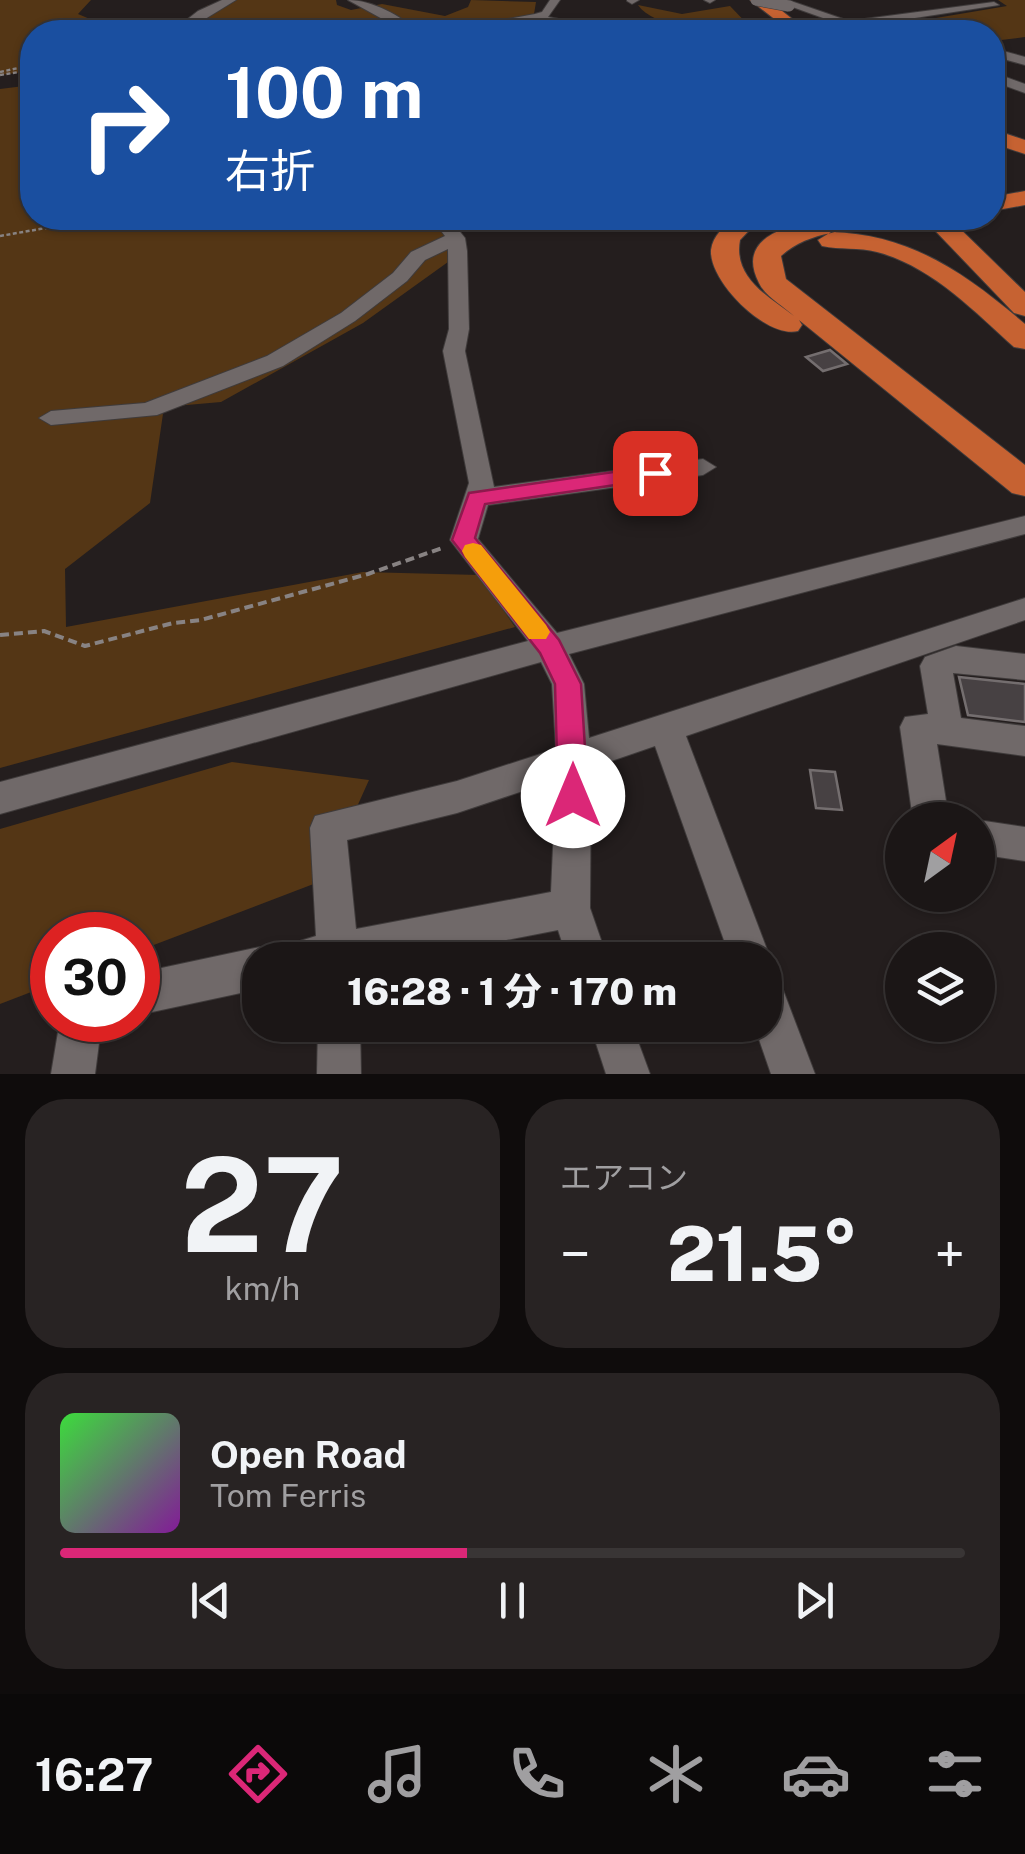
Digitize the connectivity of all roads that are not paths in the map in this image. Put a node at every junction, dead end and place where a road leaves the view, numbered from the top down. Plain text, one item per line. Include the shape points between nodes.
1 (231, 0) edge
2 (353, 0) edge
3 (555, 0) edge
4 (741, 0) edge
5 (756, 0) edge
6 (924, 0) edge
7 (957, 0) edge
8 (782, 2) edge
9 (994, 5) dead end
10 (850, 6) dead end
11 (980, 7) junction
12 (812, 12) junction
13 (537, 17) junction
14 (193, 20) edge
15 (396, 20) edge
16 (518, 20) edge
17 (547, 20) edge
18 (763, 20) edge
19 (778, 20) edge
20 (784, 20) edge
21 (836, 20) edge
22 (879, 20) edge
23 (1014, 42) dead end
24 (1005, 44) edge
25 (450, 230) edge
26 (735, 230) edge
27 (775, 230) edge
28 (803, 230) edge
29 (968, 230) edge
30 (971, 230) edge
31 (456, 238) junction
32 (1025, 279) edge
33 (769, 294) junction
34 (1025, 308) edge
35 (1025, 340) edge
36 (51, 418) dead end
37 (703, 467) dead end
38 (1025, 484) edge
39 (476, 498) junction
40 (1025, 506) edge
41 (1025, 525) edge
42 (1025, 608) edge
43 (550, 647) junction
44 (1025, 667) edge
45 (666, 728) junction
46 (947, 731) junction
47 (1025, 741) edge
48 (574, 759) junction
49 (0, 798) edge
50 (928, 802) edge
51 (995, 840) edge
52 (1025, 844) edge
53 (570, 908) junction
54 (337, 942) edge
55 (406, 942) edge
56 (582, 942) edge
57 (744, 942) edge
58 (242, 972) edge
59 (160, 989) edge
60 (78, 1042) edge
61 (339, 1042) edge
62 (617, 1042) edge
63 (781, 1042) edge
64 (74, 1074) edge
65 (340, 1074) edge
66 (628, 1074) edge
67 (793, 1074) edge

1 - 14 street
2 - 15 street
3 - 13 street
4 - 18 highway
5 - 8 street, bridge
5 - 19 highway
5 - 20 highway
6 - 7 street
7 - 11 street
8 - 12 street
9 - 11 street
10 - 12 street
11 - 22 street
12 - 21 street
13 - 16 street
13 - 17 street
23 - 24 street
25 - 31 street
26 - 33 highway via 724,254 738,286
27 - 33 highway via 748,262
28 - 33 highway via 775,246 766,262 773,282
29 - 34 highway
30 - 32 highway
31 - 36 street via 418,256 348,317 275,361 150,410
31 - 39 street via 454,351 482,484
33 - 35 highway via 783,258 799,246 840,239 881,244 939,268
33 - 38 highway
33 - 40 highway via 1001,494
37 - 39 street
39 - 43 street via 464,540
41 - 43 street
42 - 45 street
43 - 48 street via 568,684
43 - 49 street
44 - 46 street via 956,658 936,666
45 - 48 street
45 - 57 street
46 - 47 street
46 - 50 street via 917,727
48 - 53 street
48 - 54 street via 328,828
51 - 52 street
53 - 55 street
53 - 56 street
58 - 59 street
60 - 64 street
61 - 65 street
62 - 66 street
63 - 67 street

